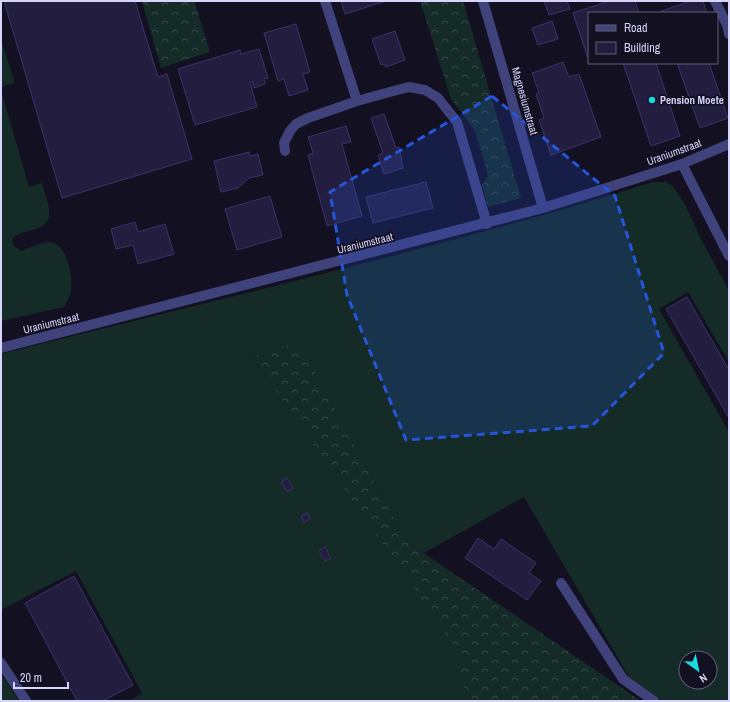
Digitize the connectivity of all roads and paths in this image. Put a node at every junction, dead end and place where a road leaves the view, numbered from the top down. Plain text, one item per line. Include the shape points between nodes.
1 (325, 1) edge
2 (483, 1) edge
3 (715, 1) edge
4 (729, 34) edge
5 (357, 101) junction
6 (729, 144) edge
7 (285, 151) dead end
8 (682, 164) junction
9 (543, 208) junction
10 (487, 224) junction
11 (729, 256) edge
12 (1, 348) edge
13 (561, 583) dead end
14 (1, 663) edge
15 (26, 701) edge
16 (654, 701) edge

1 - 5 street
2 - 9 street, Magnesiumstraat
3 - 4 street
5 - 7 street via 296,124 284,142
5 - 10 street via 409,87 425,90 438,98 457,122
6 - 8 street, Uraniumstraat
8 - 9 street, Uraniumstraat
8 - 11 street
9 - 10 street, Uraniumstraat
10 - 12 street, Uraniumstraat
13 - 16 street via 623,679
14 - 15 street

